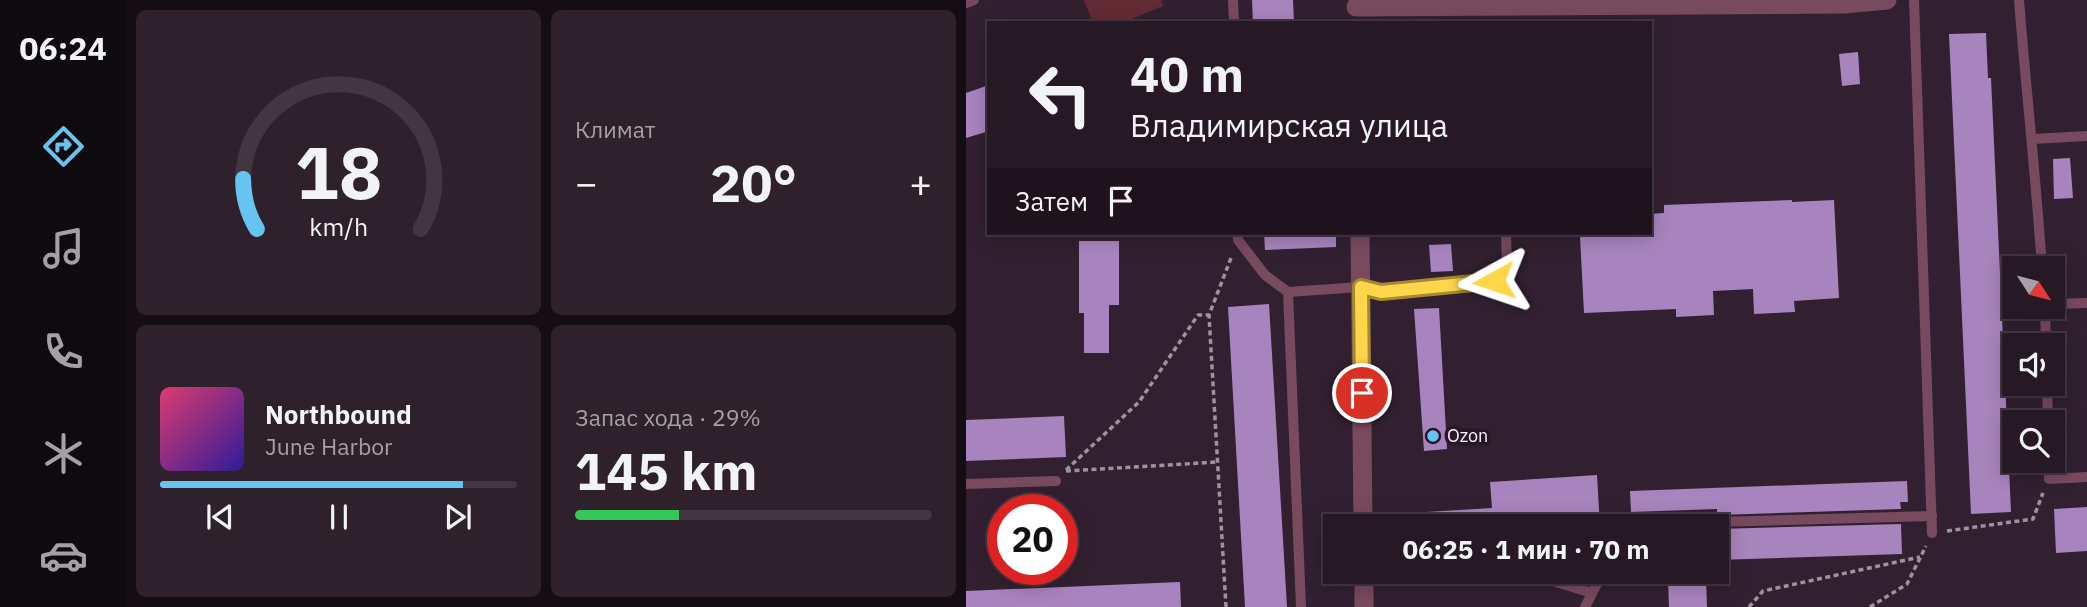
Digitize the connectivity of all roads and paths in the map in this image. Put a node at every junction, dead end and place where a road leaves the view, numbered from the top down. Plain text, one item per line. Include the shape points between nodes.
1 (974, 0) edge
2 (1233, 0) edge
3 (1887, 0) edge
4 (1914, 0) edge
5 (2019, 0) edge
6 (1712, 2) edge
7 (966, 3) edge
8 (1391, 3) edge
9 (1653, 3) edge
10 (1355, 10) edge
11 (1234, 21) edge
12 (2087, 136) edge
13 (2033, 139) junction
14 (1360, 235) edge
15 (1506, 235) edge
16 (1238, 236) edge
17 (2041, 256) edge
18 (1361, 287) junction
19 (1288, 292) junction
20 (2065, 303) edge
21 (2087, 303) edge
22 (1209, 315) junction
23 (1217, 461) junction
24 (2049, 473) edge
25 (2087, 477) edge
26 (2049, 478) junction
27 (1056, 481) dead end
28 (966, 484) edge
29 (1363, 514) edge
30 (1932, 516) junction
31 (1729, 521) edge
32 (1932, 533) junction
33 (1920, 557) junction
34 (1364, 584) edge
35 (1562, 584) edge
36 (1597, 584) edge
37 (1592, 593) junction
38 (1226, 607) edge
39 (1301, 607) edge
40 (1364, 607) edge
41 (1585, 607) edge
42 (1749, 607) edge
43 (1870, 607) edge

1 - 7 lane
2 - 11 lane
3 - 6 street via 1844,5
4 - 30 lane
5 - 13 lane
6 - 9 street
8 - 9 street
8 - 10 street
12 - 13 lane
13 - 17 lane
14 - 18 street
15 - 18 lane via 1507,269 1494,281 1381,292
16 - 19 lane via 1265,275
16 - 22 path
18 - 19 lane
18 - 29 street
19 - 39 lane
20 - 21 lane
22 - 23 path
22 - 23 path via 1198,315 1139,402 1065,471
23 - 38 path
24 - 26 lane
25 - 26 lane
26 - 32 path via 2033,519
27 - 28 lane
30 - 31 lane
30 - 32 lane
32 - 33 path
33 - 42 path via 1763,591
33 - 43 path via 1907,584
34 - 40 street
35 - 37 lane
36 - 37 lane
37 - 41 lane

